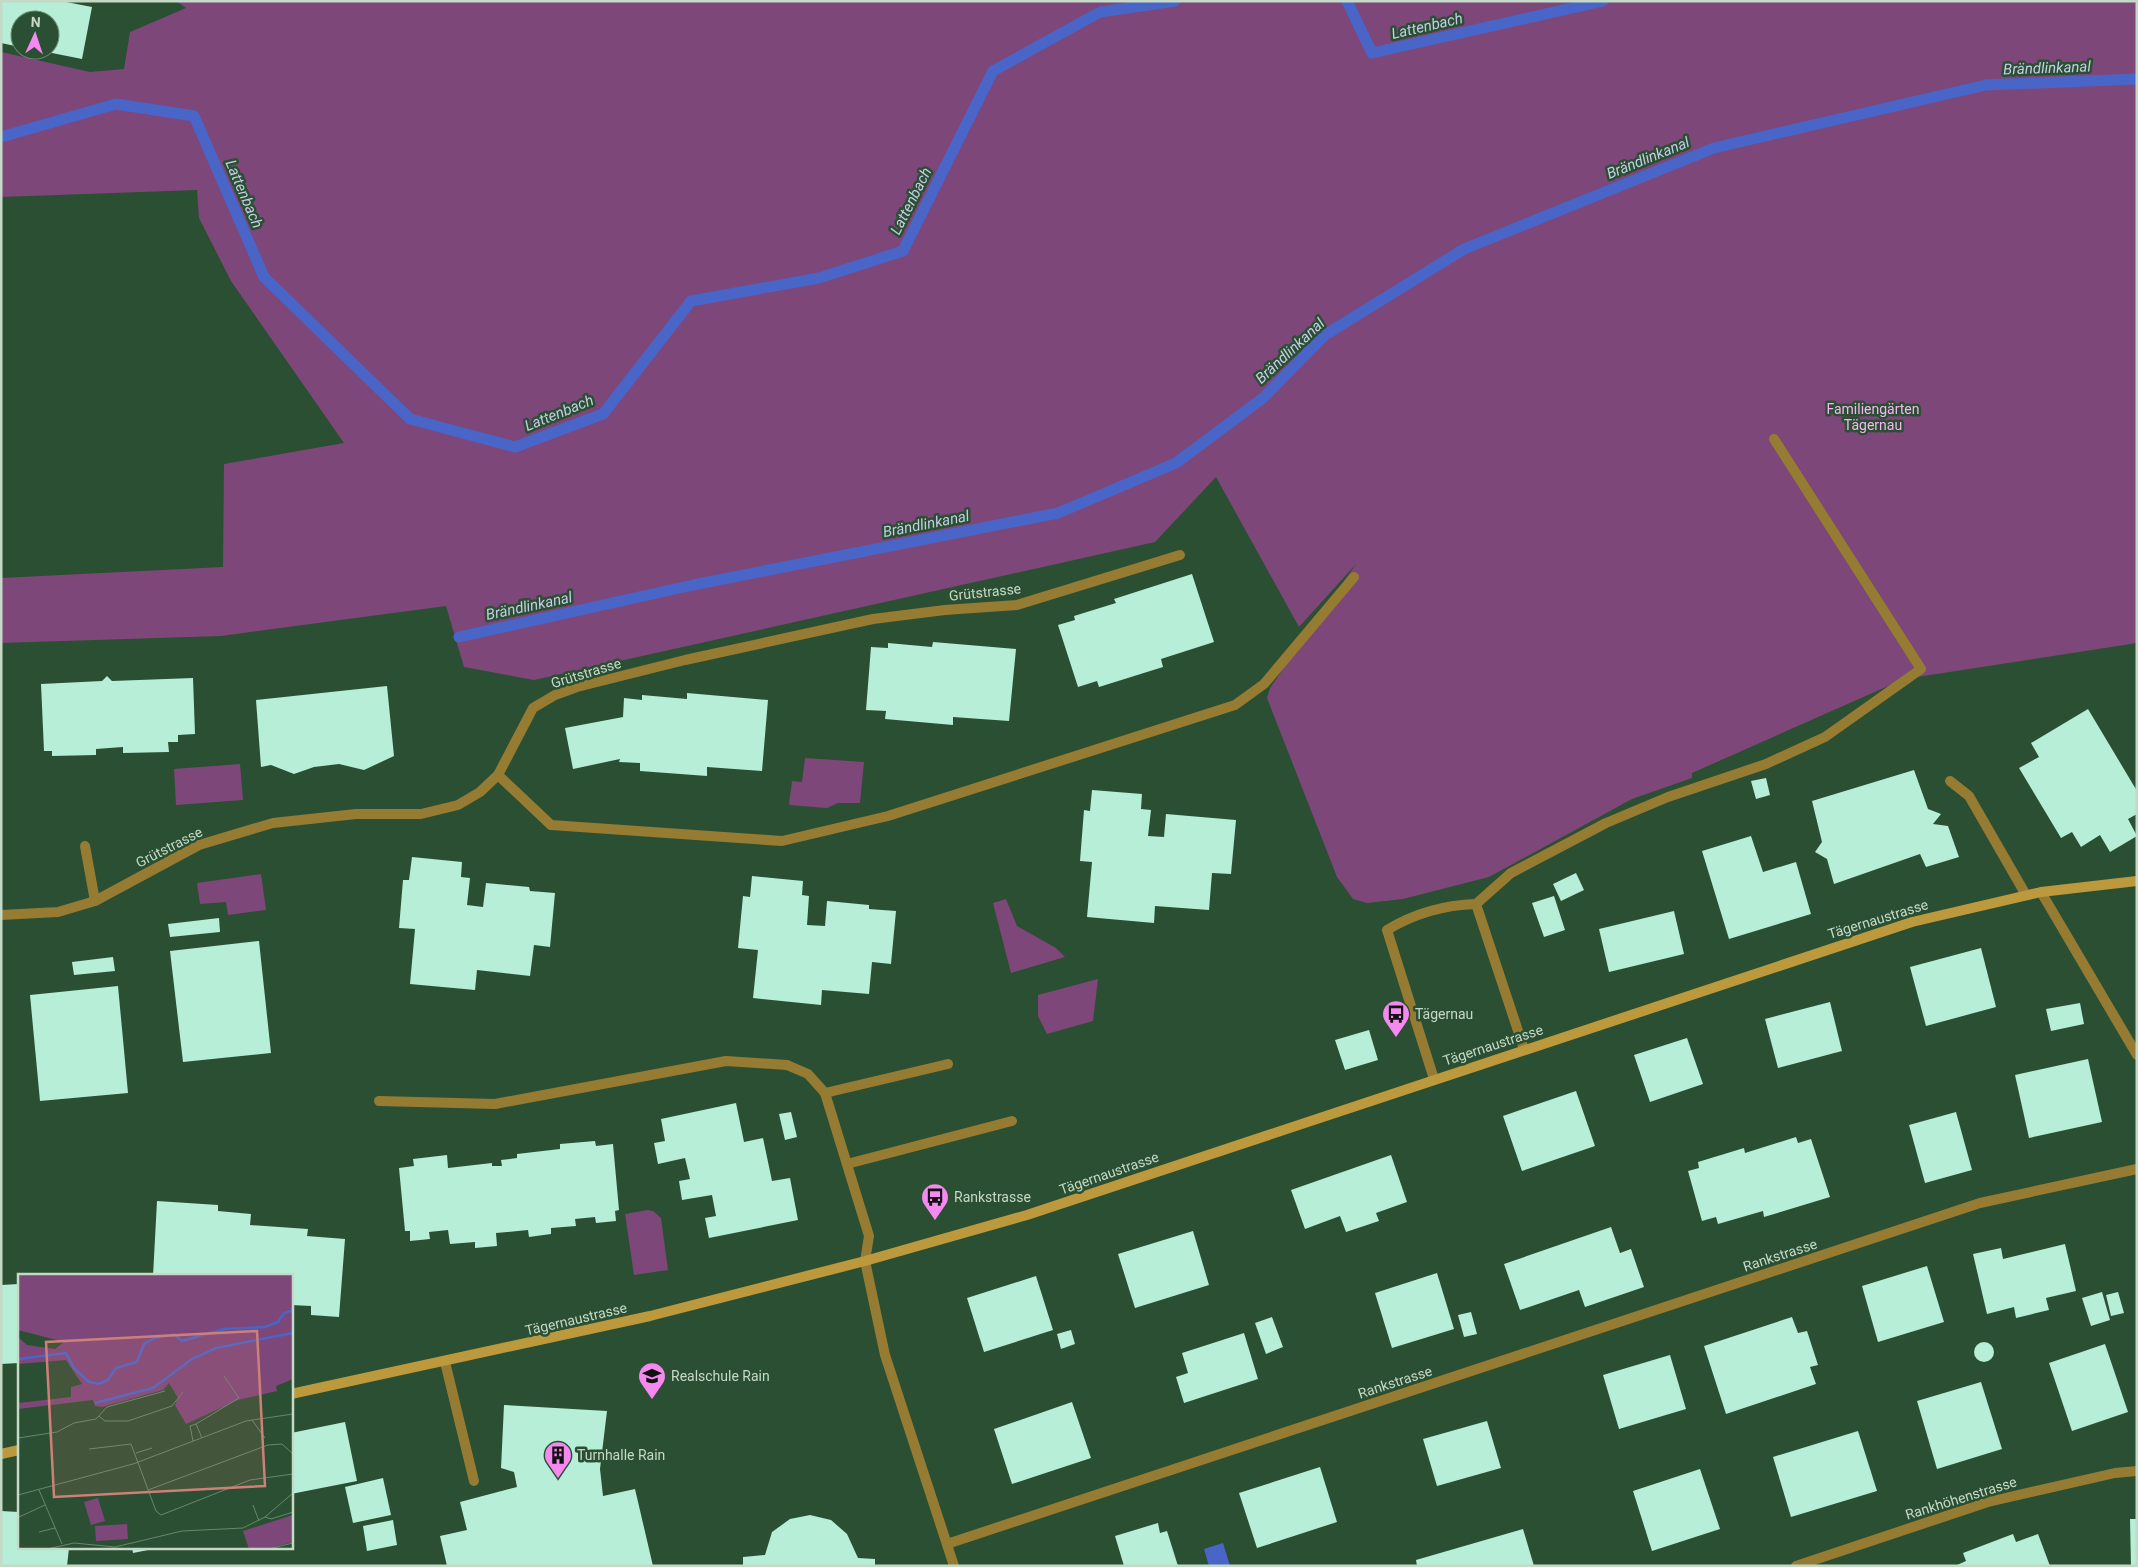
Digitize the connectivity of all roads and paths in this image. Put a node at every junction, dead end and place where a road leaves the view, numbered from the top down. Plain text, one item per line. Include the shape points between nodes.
1 (1774, 439) dead end
2 (1180, 555) dead end
3 (1354, 577) dead end
4 (498, 775) junction
5 (1950, 781) dead end
6 (85, 846) dead end
7 (2137, 881) edge
8 (2041, 892) junction
9 (2026, 895) junction
10 (95, 901) junction
11 (1476, 904) junction
12 (1, 915) edge
13 (1524, 1050) junction
14 (2137, 1055) edge
15 (948, 1064) dead end
16 (1434, 1079) junction
17 (824, 1093) junction
18 (379, 1101) dead end
19 (1012, 1121) dead end
20 (847, 1164) junction
21 (2137, 1169) edge
22 (865, 1261) junction
23 (445, 1362) junction
24 (292, 1394) edge
25 (18, 1450) edge
26 (1, 1454) edge
27 (2137, 1471) edge
28 (474, 1481) dead end
29 (947, 1544) junction
30 (954, 1566) edge
31 (1796, 1566) edge

1 - 11 street via 1921,669 1824,737 1766,764 1606,823 1511,874
2 - 4 street, Grütstrasse via 1017,605 873,620 685,660 555,694 533,708
3 - 4 street via 1264,684 1236,705 888,816 782,841 551,825
4 - 10 street, Grütstrasse via 480,792 458,805 421,814 356,814 273,823 239,832 199,845
5 - 9 street via 1969,796
6 - 10 street
7 - 8 street, Tägernaustrasse
8 - 9 street, Tägernaustrasse
8 - 14 street
9 - 13 street, Tägernaustrasse via 1854,939
10 - 12 street, Grütstrasse via 58,912
11 - 13 street
11 - 16 street via 1450,905 1425,912 1408,917 1387,930
13 - 16 street, Tägernaustrasse
15 - 17 street
16 - 22 street, Tägernaustrasse via 1026,1215
17 - 18 street via 808,1074 787,1065 726,1061 495,1104
17 - 20 street
19 - 20 street
20 - 22 street via 869,1236
21 - 29 street, Rankstrasse via 1980,1203
22 - 23 street, Tägernaustrasse via 650,1316
22 - 29 street via 885,1355
23 - 24 street, Tägernaustrasse
23 - 28 street
25 - 26 street
27 - 31 street, Rankhöhenstrasse via 2115,1472 1988,1502
29 - 30 street

